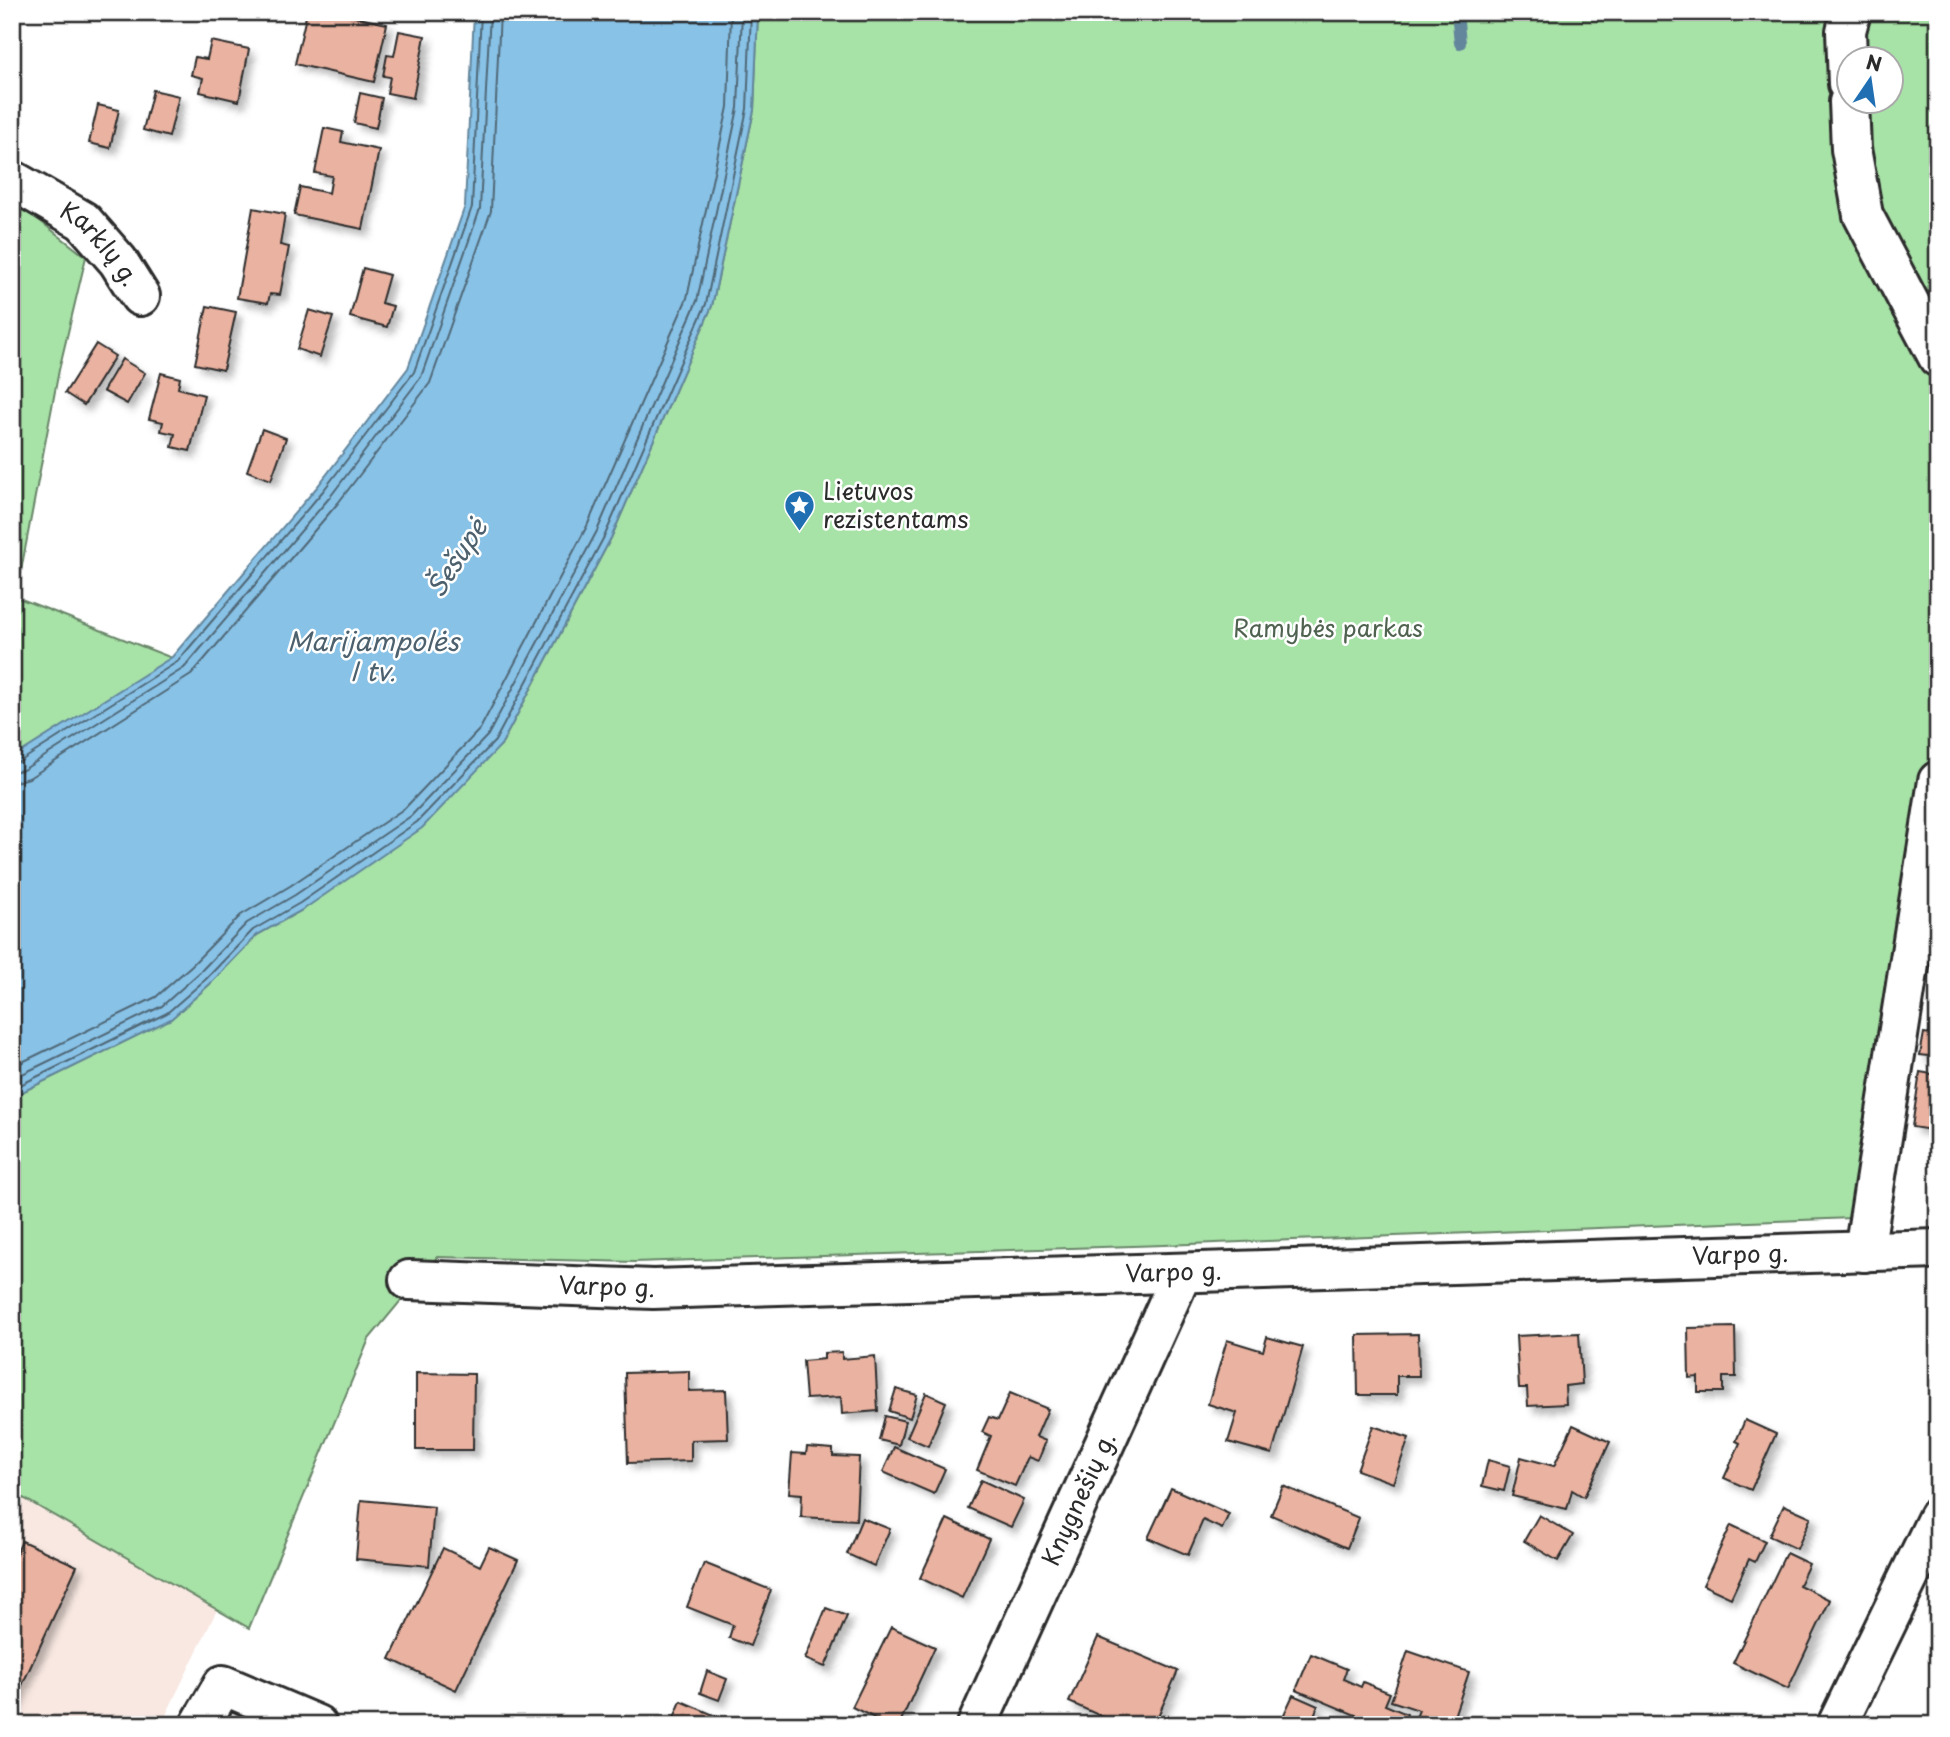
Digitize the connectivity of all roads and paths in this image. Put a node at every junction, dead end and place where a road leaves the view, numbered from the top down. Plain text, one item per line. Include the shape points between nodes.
1 (1851, 12) edge
2 (1847, 46) edge
3 (1850, 116) edge
4 (12, 180) edge
5 (140, 296) dead end
6 (1938, 358) edge
7 (1938, 781) edge
8 (1938, 1249) edge
9 (1864, 1252) junction
10 (1182, 1273) junction
11 (409, 1280) dead end
12 (1938, 1517) edge
13 (200, 1725) edge
14 (317, 1725) edge
15 (977, 1725) edge
16 (1837, 1725) edge

1 - 2 street
3 - 6 street via 1863,215
4 - 5 street, Karklų g. via 83,221 118,261
7 - 9 street
8 - 9 street, Varpo g.
9 - 10 street, Varpo g.
10 - 11 street, Varpo g. via 653,1289
10 - 15 street, Knygnešių g.
12 - 16 street
13 - 14 street via 223,1685

